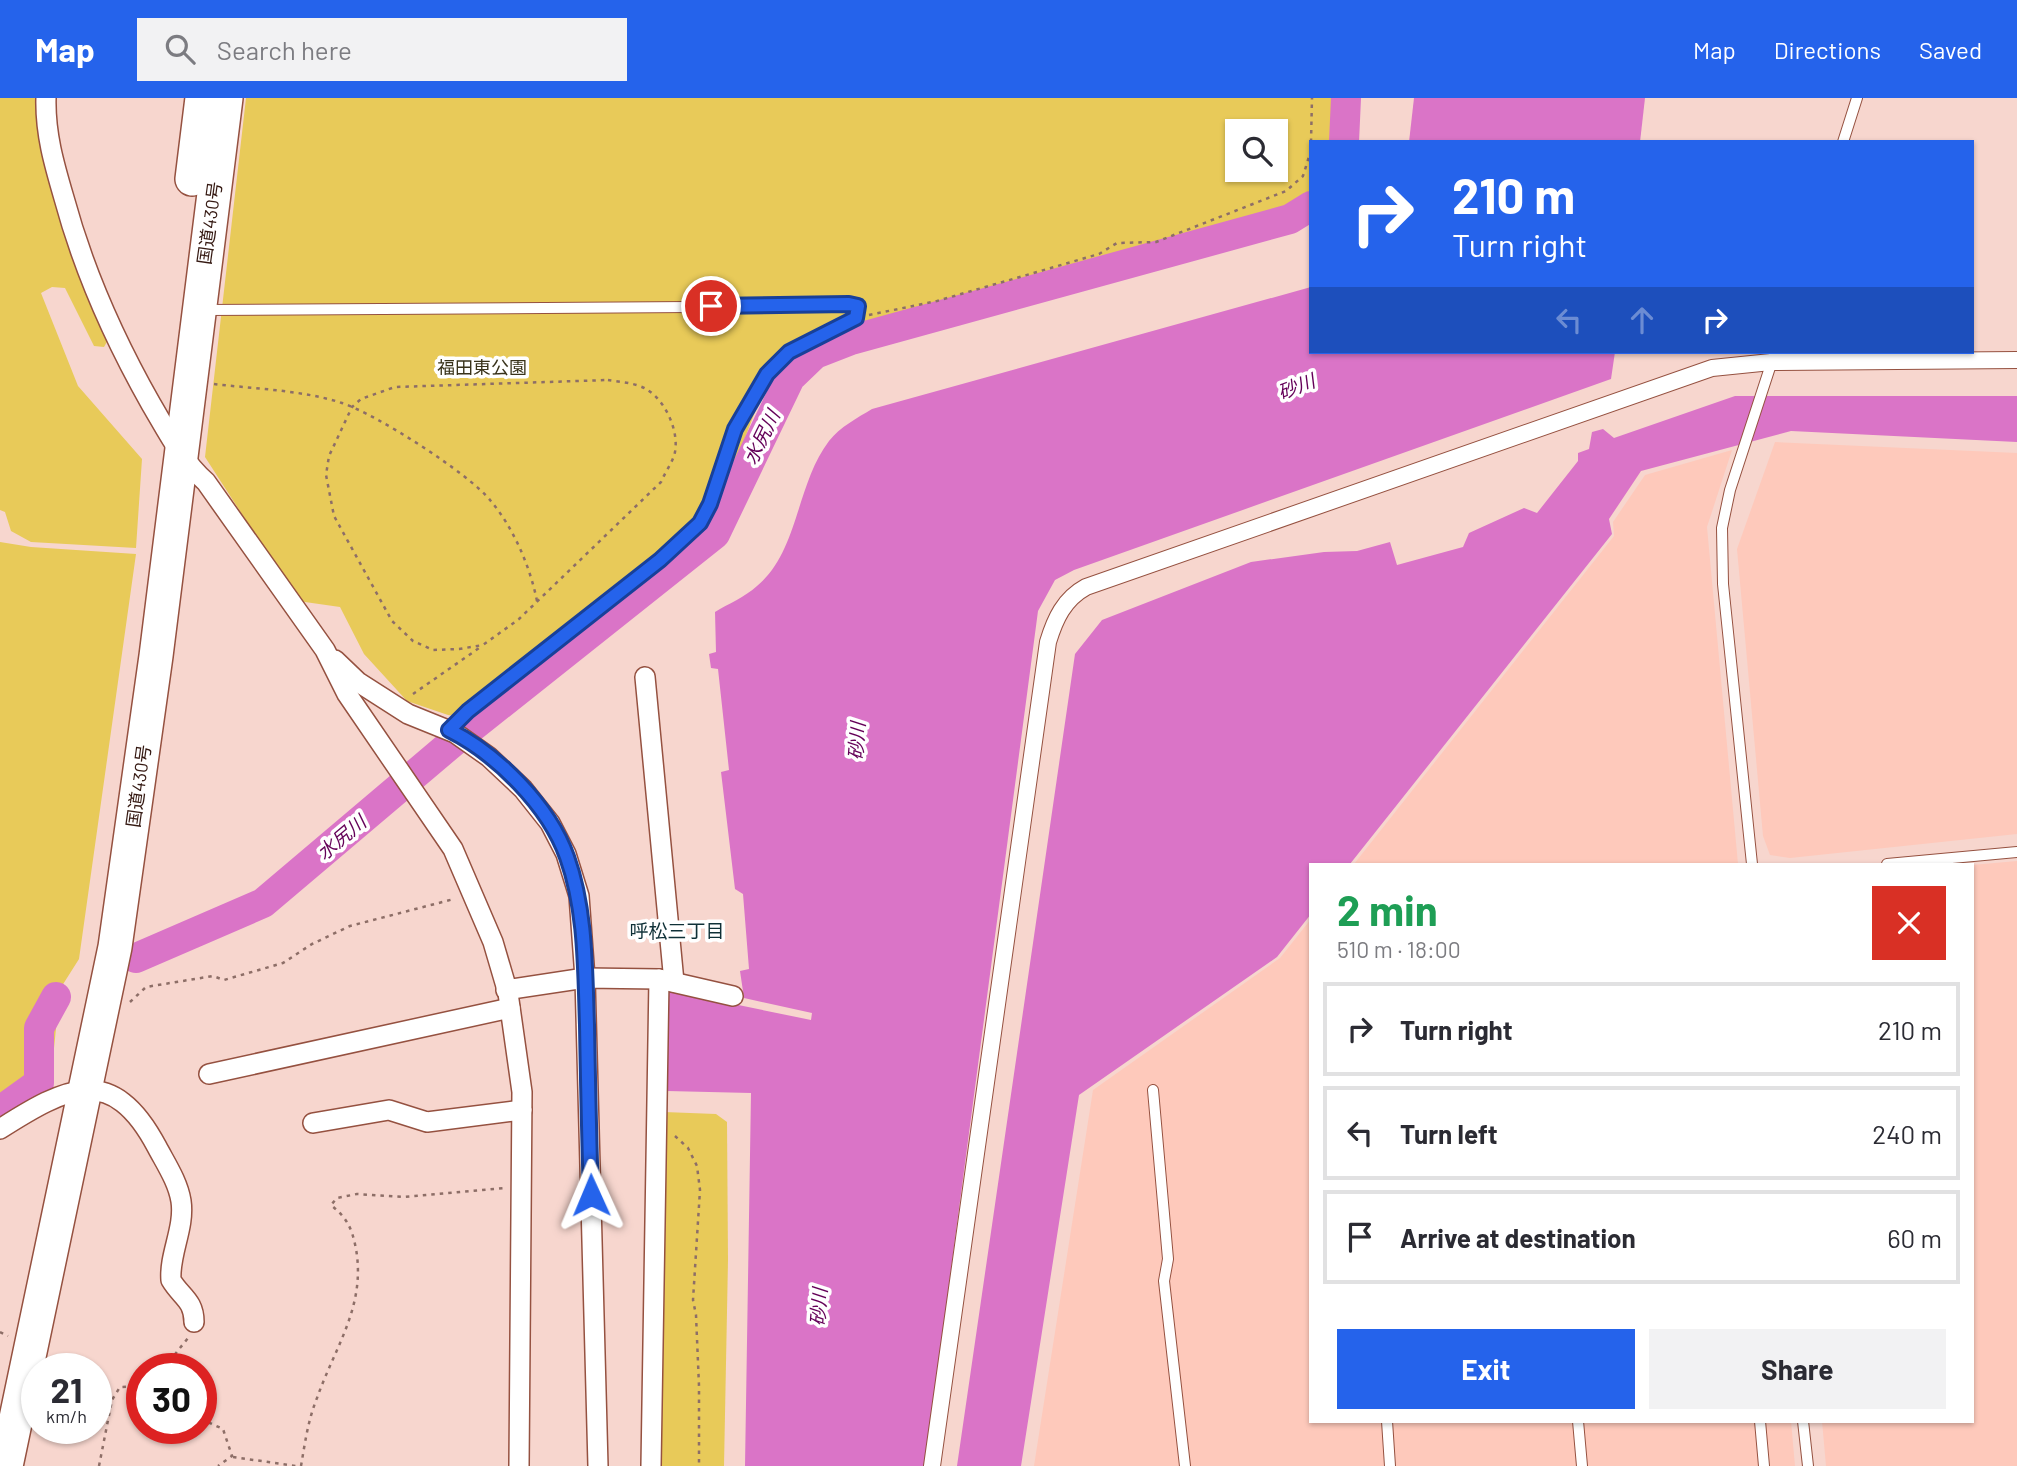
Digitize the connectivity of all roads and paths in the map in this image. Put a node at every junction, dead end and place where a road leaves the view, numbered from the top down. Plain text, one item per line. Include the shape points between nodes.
1 (46, 98) edge
2 (202, 98) edge
3 (226, 98) edge
4 (1312, 98) edge
5 (1857, 98) edge
6 (1311, 140) edge
7 (1844, 140) edge
8 (1309, 156) edge
9 (197, 310) junction
10 (856, 318) junction
11 (2017, 360) edge
12 (1771, 362) edge
13 (204, 383) dead end
14 (352, 407) junction
15 (172, 439) junction
16 (537, 601) junction
17 (483, 645) junction
18 (325, 650) junction
19 (645, 677) dead end
20 (396, 707) junction
21 (458, 735) junction
22 (2017, 852) edge
23 (1752, 863) edge
24 (1898, 863) edge
25 (475, 894) junction
26 (585, 978) junction
27 (666, 981) junction
28 (733, 996) dead end
29 (508, 999) junction
30 (101, 1019) junction
31 (209, 1074) dead end
32 (1153, 1090) dead end
33 (74, 1092) junction
34 (522, 1110) junction
35 (313, 1123) dead end
36 (0, 1129) edge
37 (675, 1136) dead end
38 (522, 1186) junction
39 (194, 1322) joint
40 (6, 1335) edge
41 (180, 1353) edge
42 (126, 1387) edge
43 (0, 1391) edge
44 (112, 1400) edge
45 (1387, 1423) edge
46 (1577, 1423) edge
47 (1760, 1423) edge
48 (1803, 1423) edge
49 (217, 1426) edge
50 (103, 1444) edge
51 (232, 1456) junction
52 (6, 1466) edge
53 (99, 1466) edge
54 (218, 1466) edge
55 (296, 1466) edge
56 (301, 1466) edge
57 (519, 1466) edge
58 (598, 1466) edge
59 (651, 1466) edge
60 (699, 1466) edge
61 (932, 1466) edge
62 (1185, 1466) edge
63 (1390, 1466) edge
64 (1582, 1466) edge
65 (1764, 1466) edge
66 (1808, 1466) edge

1 - 15 street via 51,151 83,266 98,303
2 - 15 highway, 国道430号
3 - 9 highway, 国道430号
4 - 6 path
5 - 7 lane
8 - 10 path via 1303,176 1286,191 1156,242 1117,243 1099,254 950,297
9 - 10 lane via 849,304 858,306
9 - 15 highway, 国道430号
10 - 21 lane via 789,352 767,374 740,418 700,523 660,560 468,711
11 - 12 street
12 - 23 lane via 1725,508 1721,554
12 - 61 street via 1712,368 1086,587 1064,605 1048,642
13 - 14 path via 321,398
14 - 16 path via 435,456 489,498 515,538
14 - 16 path via 395,387 592,380 645,388 660,401 676,441 661,482
14 - 17 path via 329,456 326,475 334,516 349,544 392,621 413,641 433,650
15 - 18 street
15 - 30 highway, 国道430号 via 153,682
15 - 33 highway, 国道430号 via 136,653
16 - 17 path
17 - 20 path
18 - 20 street via 358,682
18 - 25 street via 347,694 453,849
19 - 27 street
20 - 21 street
21 - 26 street via 523,789 550,823 566,854 579,897
22 - 24 lane
25 - 29 street
25 - 30 path via 350,926 283,962 223,980 213,976 146,987 119,1012
26 - 27 street
26 - 29 street
26 - 58 street
27 - 28 street
27 - 59 street
29 - 31 street
29 - 34 street
30 - 33 highway, 国道430号
32 - 62 lane via 1168,1259 1164,1281
33 - 36 street
33 - 39 street via 113,1097 133,1109 177,1185 181,1222 171,1280 190,1300
33 - 40 highway, 国道430号
33 - 52 highway, 国道430号
34 - 35 street via 427,1122 389,1110
34 - 38 street
37 - 60 path via 688,1148 701,1190 693,1300
38 - 56 path via 441,1195 357,1194 337,1198 331,1205 347,1218 353,1232 359,1288 351,1322 314,1405
38 - 57 street
39 - 41 path
40 - 43 highway, 国道430号
42 - 44 path via 120,1387
45 - 63 lane
46 - 64 lane
47 - 65 lane
48 - 66 lane
49 - 51 path via 223,1429
50 - 53 path
51 - 54 path
51 - 55 path

